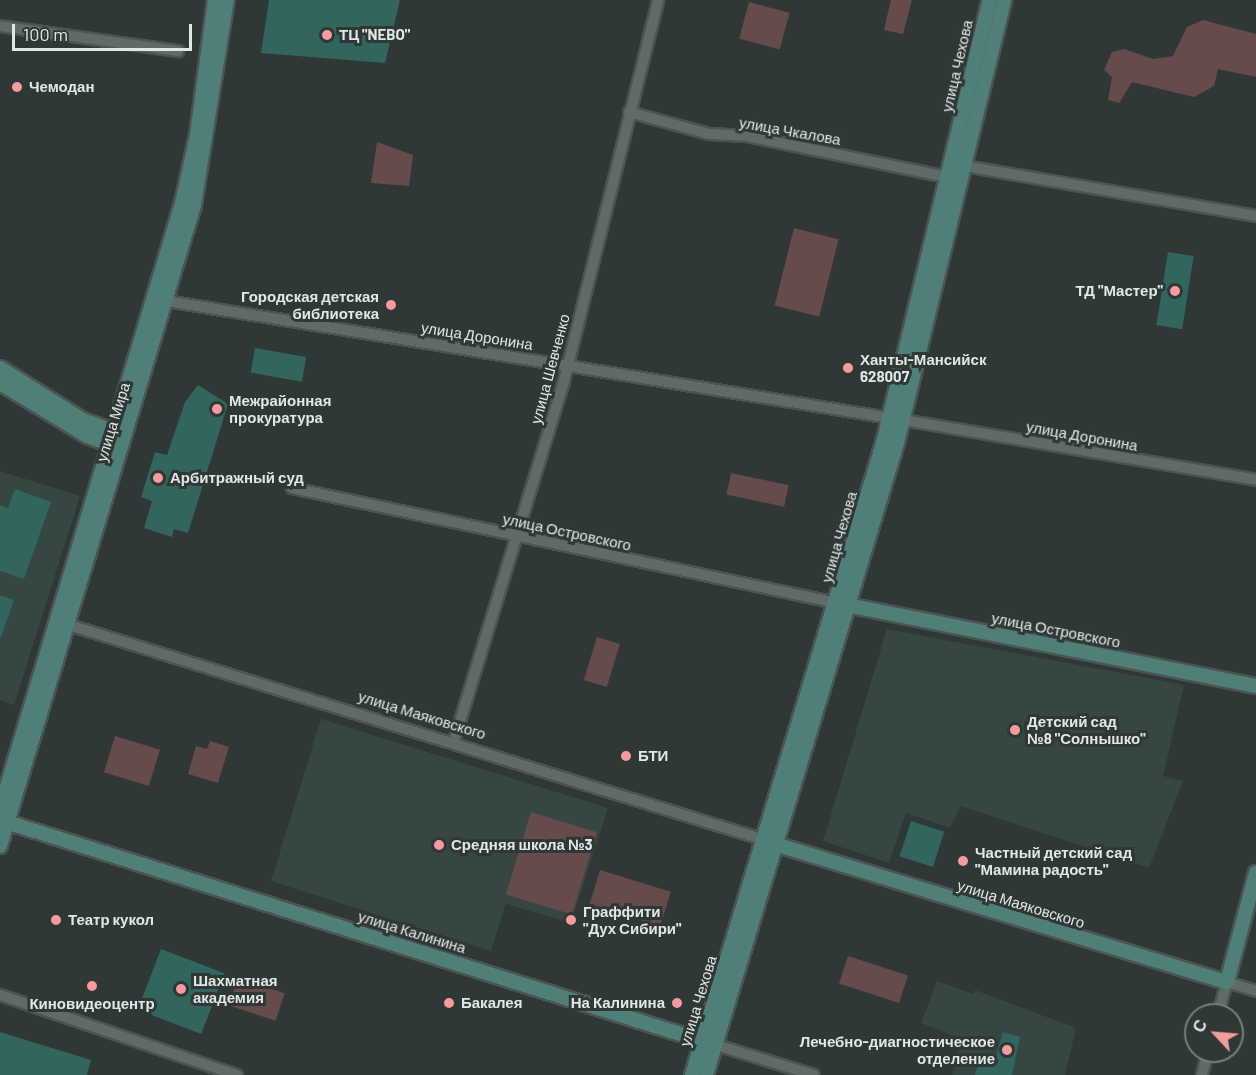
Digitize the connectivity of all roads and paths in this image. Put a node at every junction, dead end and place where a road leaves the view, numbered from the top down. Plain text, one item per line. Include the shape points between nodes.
1 (215, 0) edge
2 (227, 0) edge
3 (658, 0) edge
4 (990, 0) edge
5 (1004, 0) edge
6 (0, 26) edge
7 (178, 51) dead end
8 (214, 62) junction
9 (629, 111) junction
10 (964, 166) junction
11 (947, 177) junction
12 (1256, 216) edge
13 (160, 299) junction
14 (568, 366) junction
15 (0, 368) edge
16 (0, 383) edge
17 (896, 419) junction
18 (118, 440) junction
19 (1256, 480) edge
20 (292, 488) dead end
21 (516, 538) junction
22 (844, 605) junction
23 (63, 624) junction
24 (1256, 686) edge
25 (454, 741) junction
26 (3, 817) edge
27 (771, 843) junction
28 (0, 846) edge
29 (1256, 873) edge
30 (1227, 982) junction
31 (1256, 991) edge
32 (0, 995) edge
33 (1221, 1003) edge
34 (710, 1043) junction
35 (237, 1075) edge
36 (692, 1075) edge
37 (706, 1075) edge
38 (814, 1075) edge

1 - 8 main road, улица Мира
2 - 8 main road, улица Мира
3 - 9 street, улица Шевченко
4 - 11 main road, улица Чехова
5 - 10 main road, улица Чехова
6 - 7 street
8 - 13 main road, улица Мира via 204,165
9 - 11 street, улица Чкалова via 709,134 747,136
9 - 14 street, улица Шевченко
10 - 11 main road
10 - 12 street
10 - 17 main road, улица Чехова
11 - 17 main road, улица Чехова
13 - 14 street, улица Доронина
13 - 18 main road, улица Мира
14 - 17 street, улица Доронина
14 - 21 street, улица Шевченко
15 - 18 main road
16 - 18 main road via 87,436
17 - 19 street, улица Доронина
17 - 22 main road, улица Чехова
18 - 23 main road, улица Мира
20 - 21 street, улица Островского
21 - 22 street, улица Островского
21 - 25 street, улица Шевченко
22 - 24 main road, улица Островского
22 - 27 main road, улица Чехова
23 - 25 street, улица Маяковского
23 - 26 main road, улица Мира
25 - 27 street, улица Маяковского
26 - 28 main road, улица Мира
26 - 34 main road, улица Калинина
27 - 30 main road, улица Маяковского
27 - 34 main road, улица Чехова
29 - 30 main road
30 - 31 street, улица Маяковского
30 - 33 street
32 - 35 street
34 - 36 main road, улица Чехова
34 - 37 main road, улица Чехова
34 - 38 street, улица Калинина

